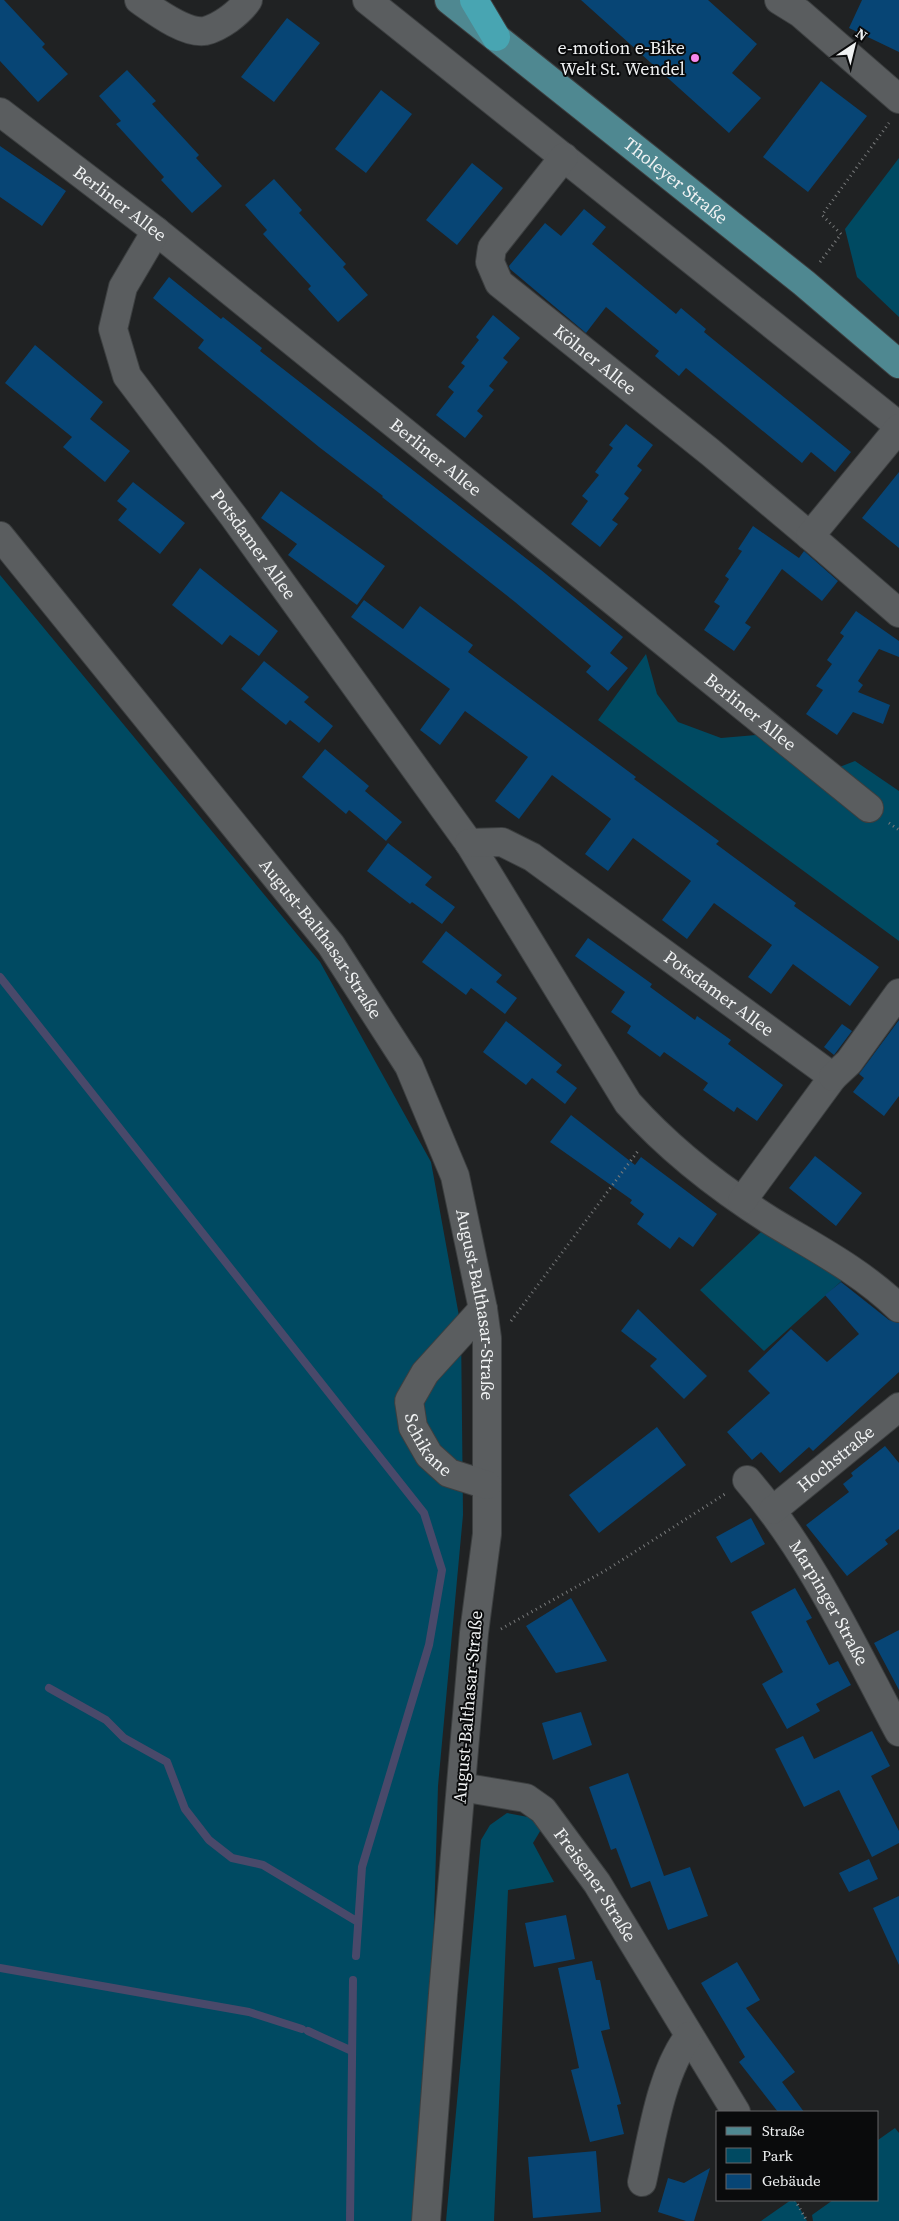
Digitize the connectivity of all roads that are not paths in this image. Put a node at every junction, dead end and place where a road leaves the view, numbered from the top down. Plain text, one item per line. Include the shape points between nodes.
1 (140, 0) edge
2 (248, 0) edge
3 (367, 0) edge
4 (450, 0) edge
5 (474, 0) edge
6 (779, 0) edge
7 (496, 37) junction
8 (896, 107) edge
9 (0, 112) edge
10 (564, 157) junction
11 (156, 231) junction
12 (899, 364) edge
13 (899, 427) edge
14 (0, 536) edge
15 (810, 536) junction
16 (899, 613) edge
17 (869, 808) dead end
18 (469, 843) junction
19 (899, 993) edge
20 (833, 1077) junction
21 (742, 1202) junction
22 (899, 1308) edge
23 (483, 1310) junction
24 (899, 1407) edge
25 (747, 1480) road end
26 (487, 1485) junction
27 (773, 1510) junction
28 (899, 1732) edge
29 (461, 1787) junction
30 (689, 2036) junction
31 (735, 2111) edge
32 (642, 2182) dead end
33 (426, 2221) edge

1 - 2 street via 188,29 204,31 220,25 242,9
3 - 10 street
4 - 7 main road, Tholeyer Straße
5 - 7 highway
6 - 8 street via 800,13
7 - 12 main road, Tholeyer Straße via 804,283
9 - 11 street, Berliner Allee
10 - 13 street
10 - 15 street, Kölner Allee via 492,248 490,262 499,283
11 - 17 street, Berliner Allee
11 - 18 street, Potsdamer Allee via 123,287 112,329 127,376 245,532
13 - 15 street
14 - 23 street, August-Balthasar-Straße via 332,945 409,1066 455,1176
15 - 16 street, Kölner Allee
18 - 20 street, Potsdamer Allee via 502,842 532,857
18 - 21 street, Potsdamer Allee via 628,1103 653,1131
19 - 20 street via 849,1062
20 - 21 street
21 - 22 street, Potsdamer Allee via 828,1253 876,1286
23 - 26 street, August-Balthasar-Straße via 487,1338
23 - 26 street, Schikane via 425,1373 409,1401 413,1427 428,1455 449,1473
24 - 27 street, Hochstraße
25 - 27 street, Marpinger Straße
26 - 29 street, August-Balthasar-Straße via 487,1534 474,1633
27 - 28 street, Marpinger Straße
29 - 30 street, Freisener Straße via 526,1798 543,1810 597,1883
29 - 33 street, August-Balthasar-Straße
30 - 31 street, Freisener Straße
30 - 32 street via 673,2062

